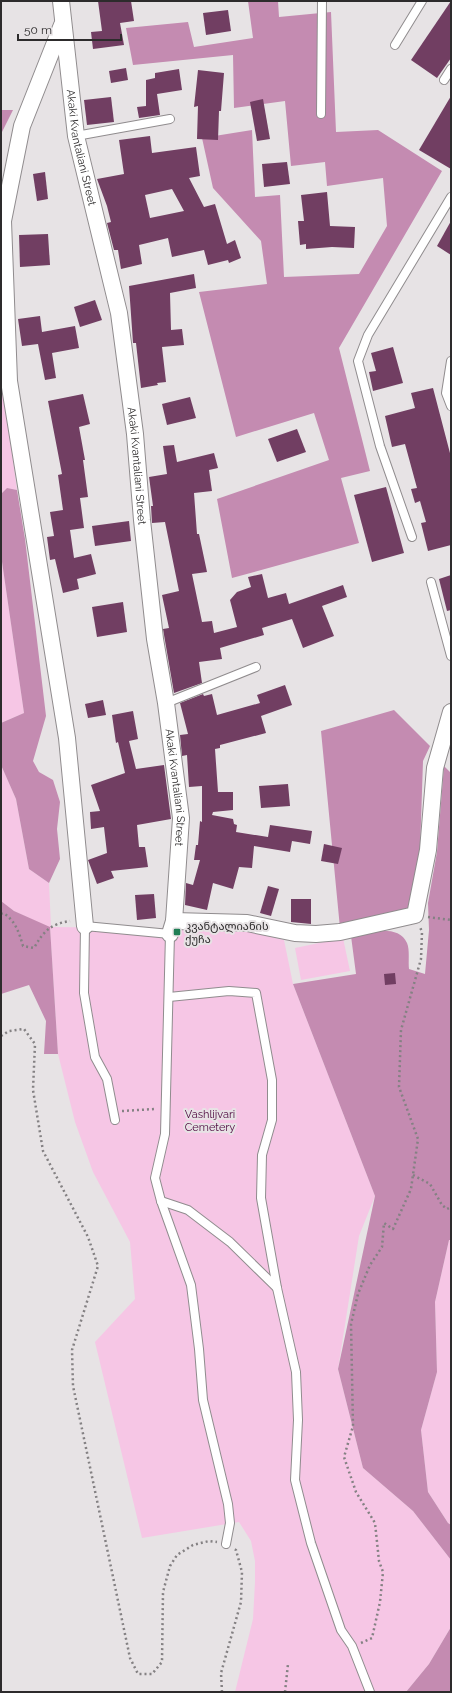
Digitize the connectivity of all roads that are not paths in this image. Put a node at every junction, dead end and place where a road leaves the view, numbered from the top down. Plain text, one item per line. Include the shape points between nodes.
1 (61, 1) edge
2 (322, 1) edge
3 (420, 2) edge
4 (63, 22) junction
5 (395, 45) dead end
6 (451, 69) edge
7 (444, 80) dead end
8 (321, 114) dead end
9 (170, 119) dead end
10 (76, 136) junction
11 (451, 197) edge
12 (451, 361) edge
13 (451, 406) edge
14 (412, 537) dead end
15 (431, 582) dead end
16 (451, 656) edge
17 (256, 667) dead end
18 (166, 702) junction
19 (451, 712) edge
20 (85, 922) junction
21 (172, 928) junction
22 (169, 997) junction
23 (115, 1116) road end
24 (161, 1201) junction
25 (276, 1288) junction
26 (226, 1544) road end
27 (370, 1692) edge

1 - 4 street, Akaki Kvantaliani Street
2 - 8 lane
3 - 5 lane
4 - 10 street, Akaki Kvantaliani Street
4 - 20 street via 22,126 3,221 9,381 67,738
6 - 7 lane
9 - 10 lane
10 - 18 street, Akaki Kvantaliani Street via 120,313 155,639
11 - 14 lane via 368,335 358,361 380,446
12 - 13 lane via 446,393
15 - 16 lane
17 - 18 lane
18 - 21 street, Akaki Kvantaliani Street via 182,818
19 - 21 street via 434,768 428,850 415,915 340,932 316,934 295,934 247,923
20 - 21 lane
20 - 23 lane via 84,993 95,1056 107,1079
21 - 22 lane
22 - 24 lane via 165,1134 155,1178
22 - 25 lane via 229,991 256,992 272,1080 272,1120 262,1155 261,1198
24 - 25 lane via 188,1210 230,1242
24 - 26 lane via 191,1285 202,1400 228,1504 230,1522
25 - 27 lane via 296,1372 298,1420 294,1480 311,1543 341,1630 352,1646

